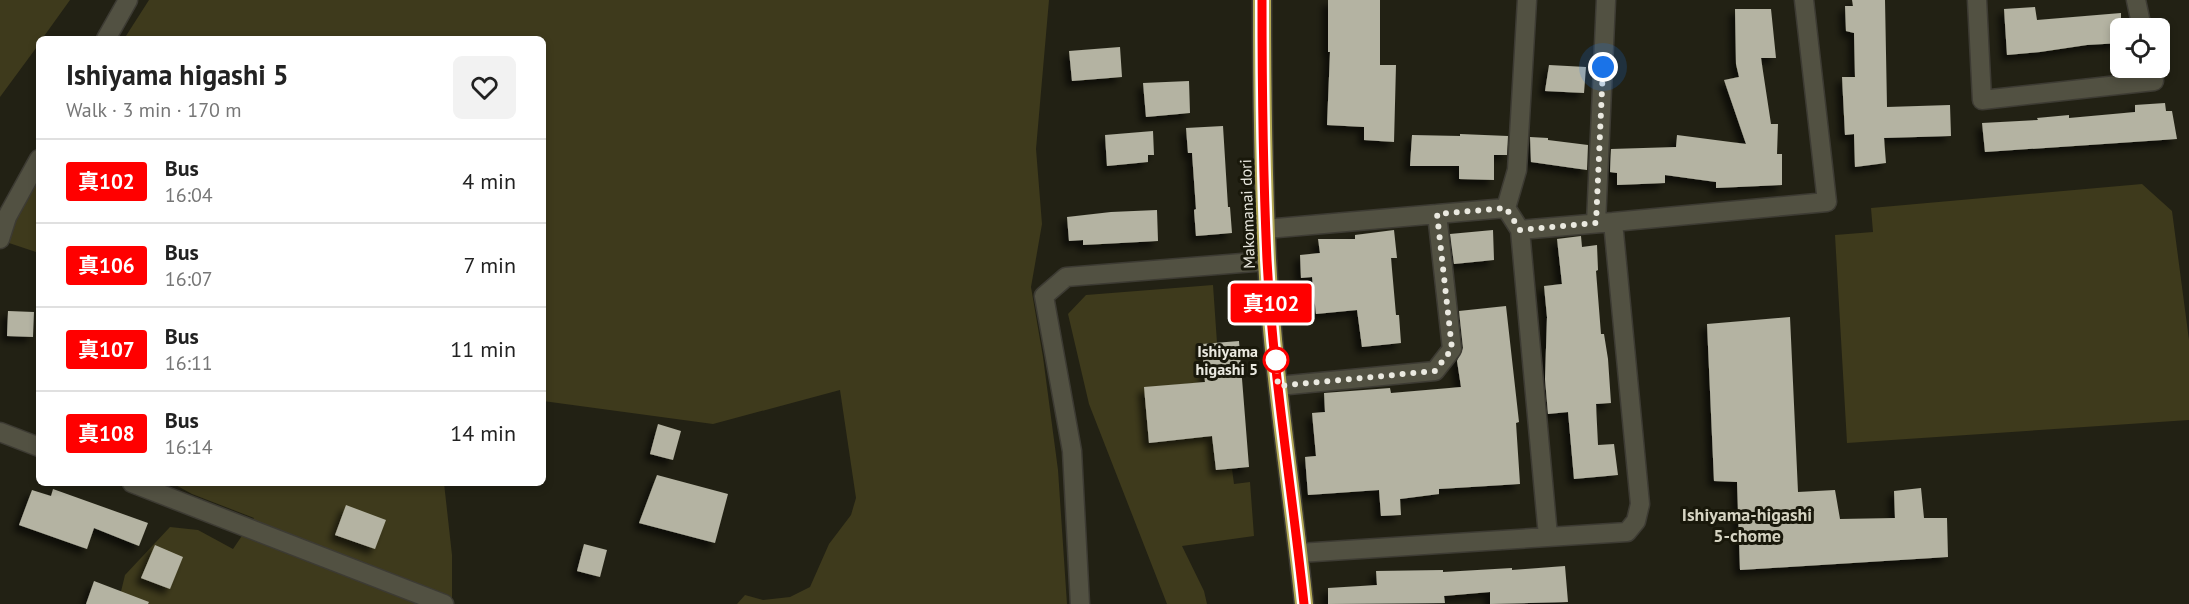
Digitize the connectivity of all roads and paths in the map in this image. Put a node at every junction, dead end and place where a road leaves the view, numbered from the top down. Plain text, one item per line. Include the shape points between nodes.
1 (128, 0) edge
2 (1262, 0) edge
3 (1527, 0) edge
4 (1606, 0) edge
5 (1804, 0) edge
6 (1977, 0) edge
7 (2136, 0) edge
8 (2140, 18) edge
9 (108, 36) edge
10 (2153, 78) edge
11 (36, 165) edge
12 (1506, 208) junction
13 (1437, 214) junction
14 (1605, 222) junction
15 (1266, 229) junction
16 (1520, 230) junction
17 (0, 239) edge
18 (1267, 261) junction
19 (1278, 386) junction
20 (0, 428) edge
21 (0, 432) edge
22 (0, 443) edge
23 (36, 446) edge
24 (140, 486) edge
25 (1548, 536) junction
26 (1299, 554) junction
27 (444, 604) edge
28 (1080, 604) edge
29 (1304, 604) edge

1 - 9 street
2 - 15 highway, Makomanai dori
3 - 12 street via 1517,170
4 - 14 street
5 - 14 street via 1827,202
6 - 10 street via 1982,100 2154,81
7 - 8 street
11 - 17 street
12 - 13 street
12 - 16 street
13 - 15 street
13 - 19 street via 1452,349 1435,371
14 - 16 street
14 - 25 street via 1640,504 1636,521 1627,532
15 - 18 highway, Makomanai dori
16 - 25 street
18 - 19 highway, Makomanai dori
18 - 28 street via 1066,277 1044,296 1072,451
19 - 26 highway, Makomanai dori
20 - 21 street
21 - 22 street
21 - 23 street
24 - 27 street
25 - 26 street
26 - 29 highway, Makomanai dori

